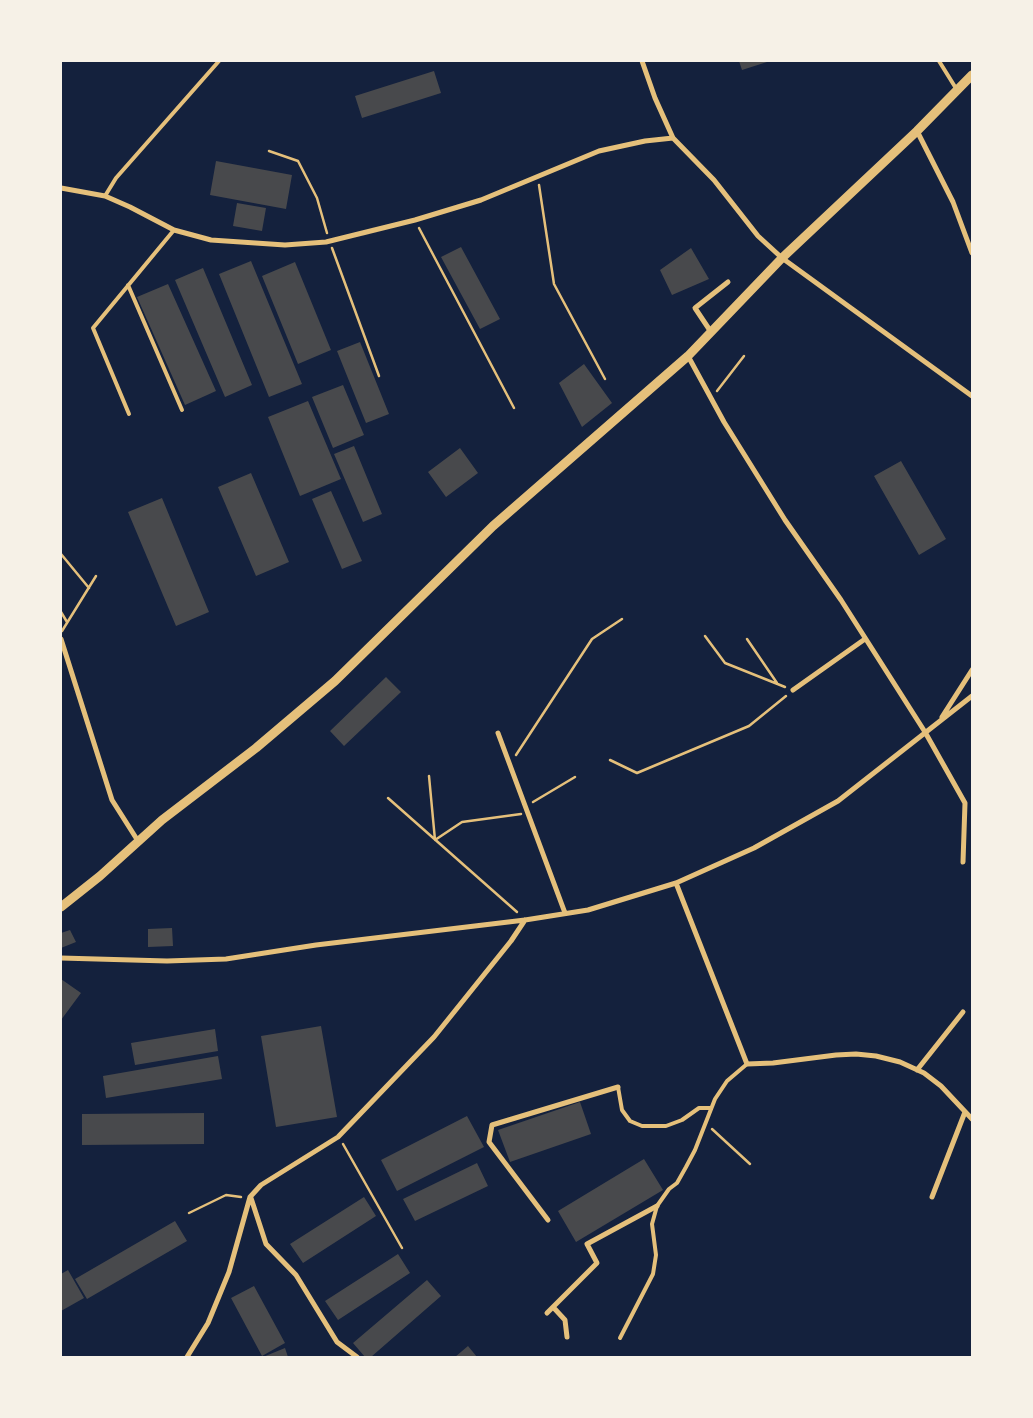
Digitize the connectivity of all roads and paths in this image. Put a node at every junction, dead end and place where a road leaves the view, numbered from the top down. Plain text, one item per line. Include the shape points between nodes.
1 (219, 61) edge
2 (642, 61) edge
3 (939, 61) edge
4 (972, 75) edge
5 (957, 90) junction
6 (917, 131) junction
7 (673, 138) junction
8 (269, 151) dead end
9 (538, 176) junction
10 (61, 188) edge
11 (105, 196) junction
12 (414, 220) junction
13 (174, 230) junction
14 (329, 241) junction
15 (972, 254) edge
16 (782, 258) junction
17 (728, 282) dead end
18 (128, 286) junction
19 (711, 332) junction
20 (688, 356) junction
21 (744, 356) dead end
22 (379, 376) dead end
23 (605, 379) dead end
24 (972, 396) edge
25 (711, 398) junction
26 (514, 408) dead end
27 (182, 410) dead end
28 (129, 414) dead end
29 (61, 554) edge
30 (96, 576) dead end
31 (89, 588) junction
32 (61, 612) edge
33 (622, 620) dead end
34 (67, 622) junction
35 (61, 632) edge
36 (705, 636) dead end
37 (61, 639) edge
38 (747, 639) dead end
39 (865, 639) junction
40 (972, 670) edge
41 (777, 684) junction
42 (793, 690) junction
43 (972, 696) edge
44 (939, 721) junction
45 (925, 732) junction
46 (498, 734) dead end
47 (610, 760) dead end
48 (510, 764) junction
49 (429, 776) dead end
50 (575, 777) dead end
51 (388, 798) dead end
52 (526, 807) junction
53 (528, 813) junction
54 (435, 840) junction
55 (138, 841) junction
56 (963, 862) dead end
57 (676, 883) junction
58 (61, 907) edge
59 (565, 913) junction
60 (525, 920) junction
61 (61, 958) edge
62 (963, 1012) dead end
63 (747, 1064) junction
64 (917, 1070) junction
65 (618, 1088) joint
66 (710, 1108) junction
67 (965, 1112) junction
68 (972, 1119) edge
69 (705, 1123) junction
70 (338, 1137) junction
71 (750, 1164) dead end
72 (932, 1197) dead end
73 (250, 1198) junction
74 (657, 1206) junction
75 (189, 1213) dead end
76 (548, 1220) dead end
77 (402, 1248) dead end
78 (553, 1307) junction
79 (547, 1313) dead end
80 (568, 1337) dead end
81 (620, 1338) dead end
82 (187, 1357) edge
83 (357, 1357) edge

1 - 11 lane via 116,178
2 - 7 street
3 - 5 lane
4 - 5 street
5 - 6 street
6 - 15 street via 953,202
6 - 16 street
7 - 9 street via 599,151
7 - 16 street via 714,180 758,236
8 - 14 path via 298,161 317,198
9 - 12 street via 481,200
9 - 23 path via 554,284
10 - 11 street
11 - 13 street
12 - 14 street
12 - 26 path
13 - 14 street via 211,240 285,245
13 - 18 lane
14 - 22 path
16 - 19 street
16 - 24 street
17 - 19 street via 695,308
18 - 27 lane
18 - 28 lane via 93,328
19 - 20 street
20 - 25 street
20 - 55 street via 493,526 335,680 256,748
21 - 25 path
25 - 39 street via 784,520
29 - 31 path
30 - 31 path
31 - 34 path
32 - 34 path
33 - 48 path via 592,640
34 - 35 path
36 - 41 path via 725,664
37 - 55 street via 112,800
38 - 41 path
39 - 42 street
39 - 45 street
40 - 44 street
41 - 42 path
42 - 47 path via 749,726 637,773
43 - 44 street
44 - 45 street
45 - 56 street via 965,803
45 - 57 street via 838,801 754,848
46 - 48 street
48 - 52 street
49 - 54 path
50 - 52 path
51 - 54 path
52 - 53 street
53 - 54 path via 462,822
53 - 59 street
54 - 60 path
55 - 58 street
57 - 59 street via 588,910
57 - 63 street
59 - 60 street
60 - 61 street via 226,959
60 - 70 street via 434,1037
62 - 64 street
63 - 64 street via 856,1054 900,1062
63 - 66 lane via 728,1081
64 - 67 street via 942,1086
65 - 66 lane via 622,1110 630,1121 642,1126 666,1126 699,1108
65 - 76 street via 492,1125 489,1142
66 - 69 lane
67 - 68 street
67 - 72 street
69 - 71 path
69 - 74 lane via 677,1183
70 - 73 street via 261,1185
70 - 77 path
73 - 75 path via 226,1195
73 - 82 street via 229,1272 208,1323
73 - 83 street via 266,1244 296,1275 337,1342
74 - 78 street via 587,1244 597,1263
74 - 81 lane via 652,1224 656,1255 653,1274
78 - 79 street
78 - 80 street via 565,1320

